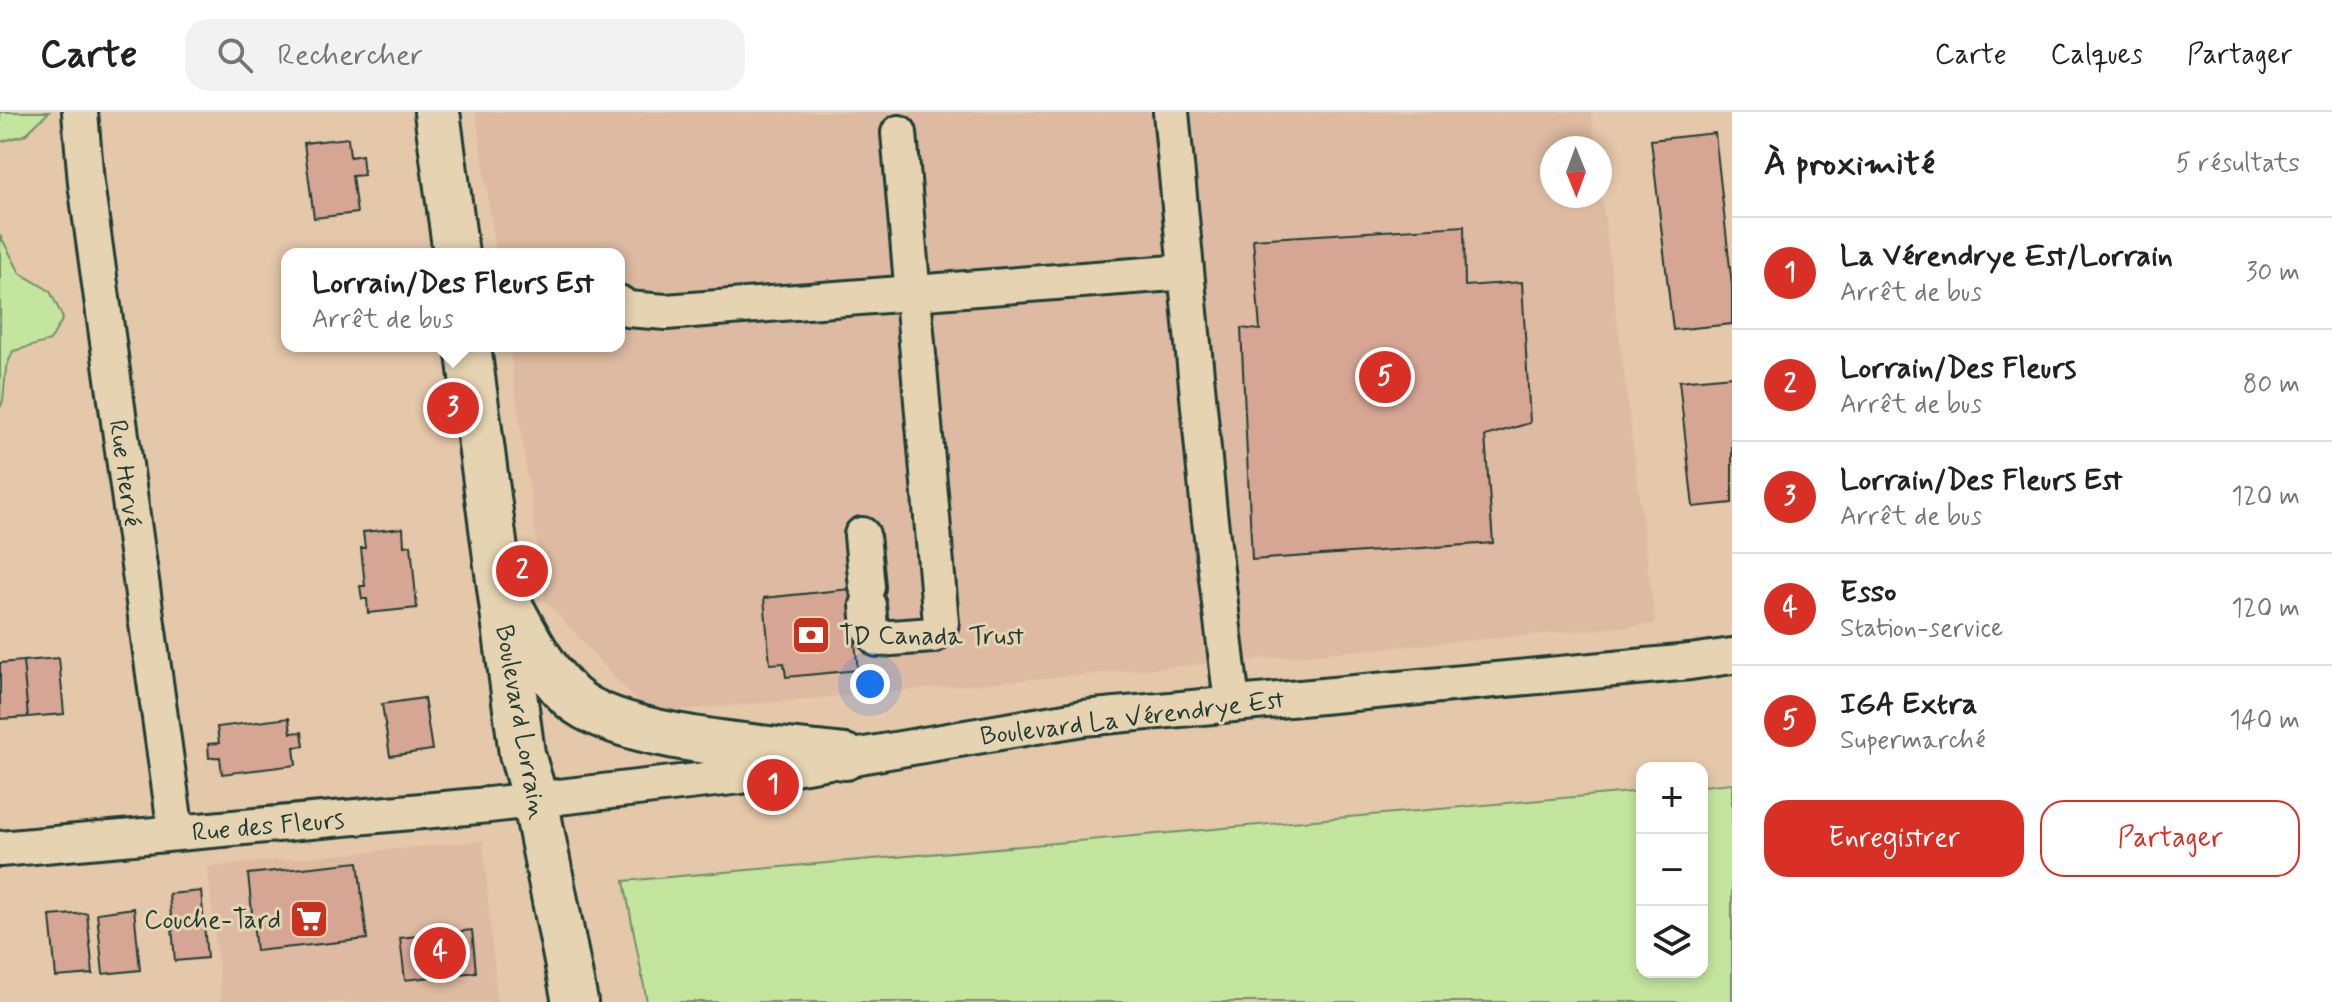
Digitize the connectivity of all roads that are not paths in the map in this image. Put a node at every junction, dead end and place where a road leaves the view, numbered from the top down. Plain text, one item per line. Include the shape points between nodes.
1 (80, 112) edge
2 (437, 112) edge
3 (1171, 112) edge
4 (899, 133) dead end
5 (455, 248) edge
6 (1186, 272) junction
7 (914, 294) junction
8 (625, 308) edge
9 (469, 352) edge
10 (862, 535) dead end
11 (499, 585) junction
12 (1732, 656) edge
13 (1232, 703) junction
14 (845, 757) junction
15 (535, 799) junction
16 (176, 833) junction
17 (0, 849) edge
18 (575, 1002) edge

1 - 16 street, Rue Hervé
2 - 5 main road
3 - 6 street
4 - 7 street
6 - 7 street
6 - 13 street
7 - 8 street via 666,312
7 - 10 street via 941,623 933,635 878,639 870,628
9 - 11 main road, Boulevard Lorrain
11 - 14 main road via 555,680 574,700 596,712 672,735
11 - 15 main road, Boulevard Lorrain via 522,754
12 - 13 street, Boulevard La Vérendrye Est
13 - 14 street, Boulevard La Vérendrye Est via 1034,725
14 - 15 street, Boulevard La Vérendrye Est via 741,776
15 - 16 street, Rue des Fleurs
15 - 18 main road, Boulevard Lorrain
16 - 17 street, Rue des Fleurs

